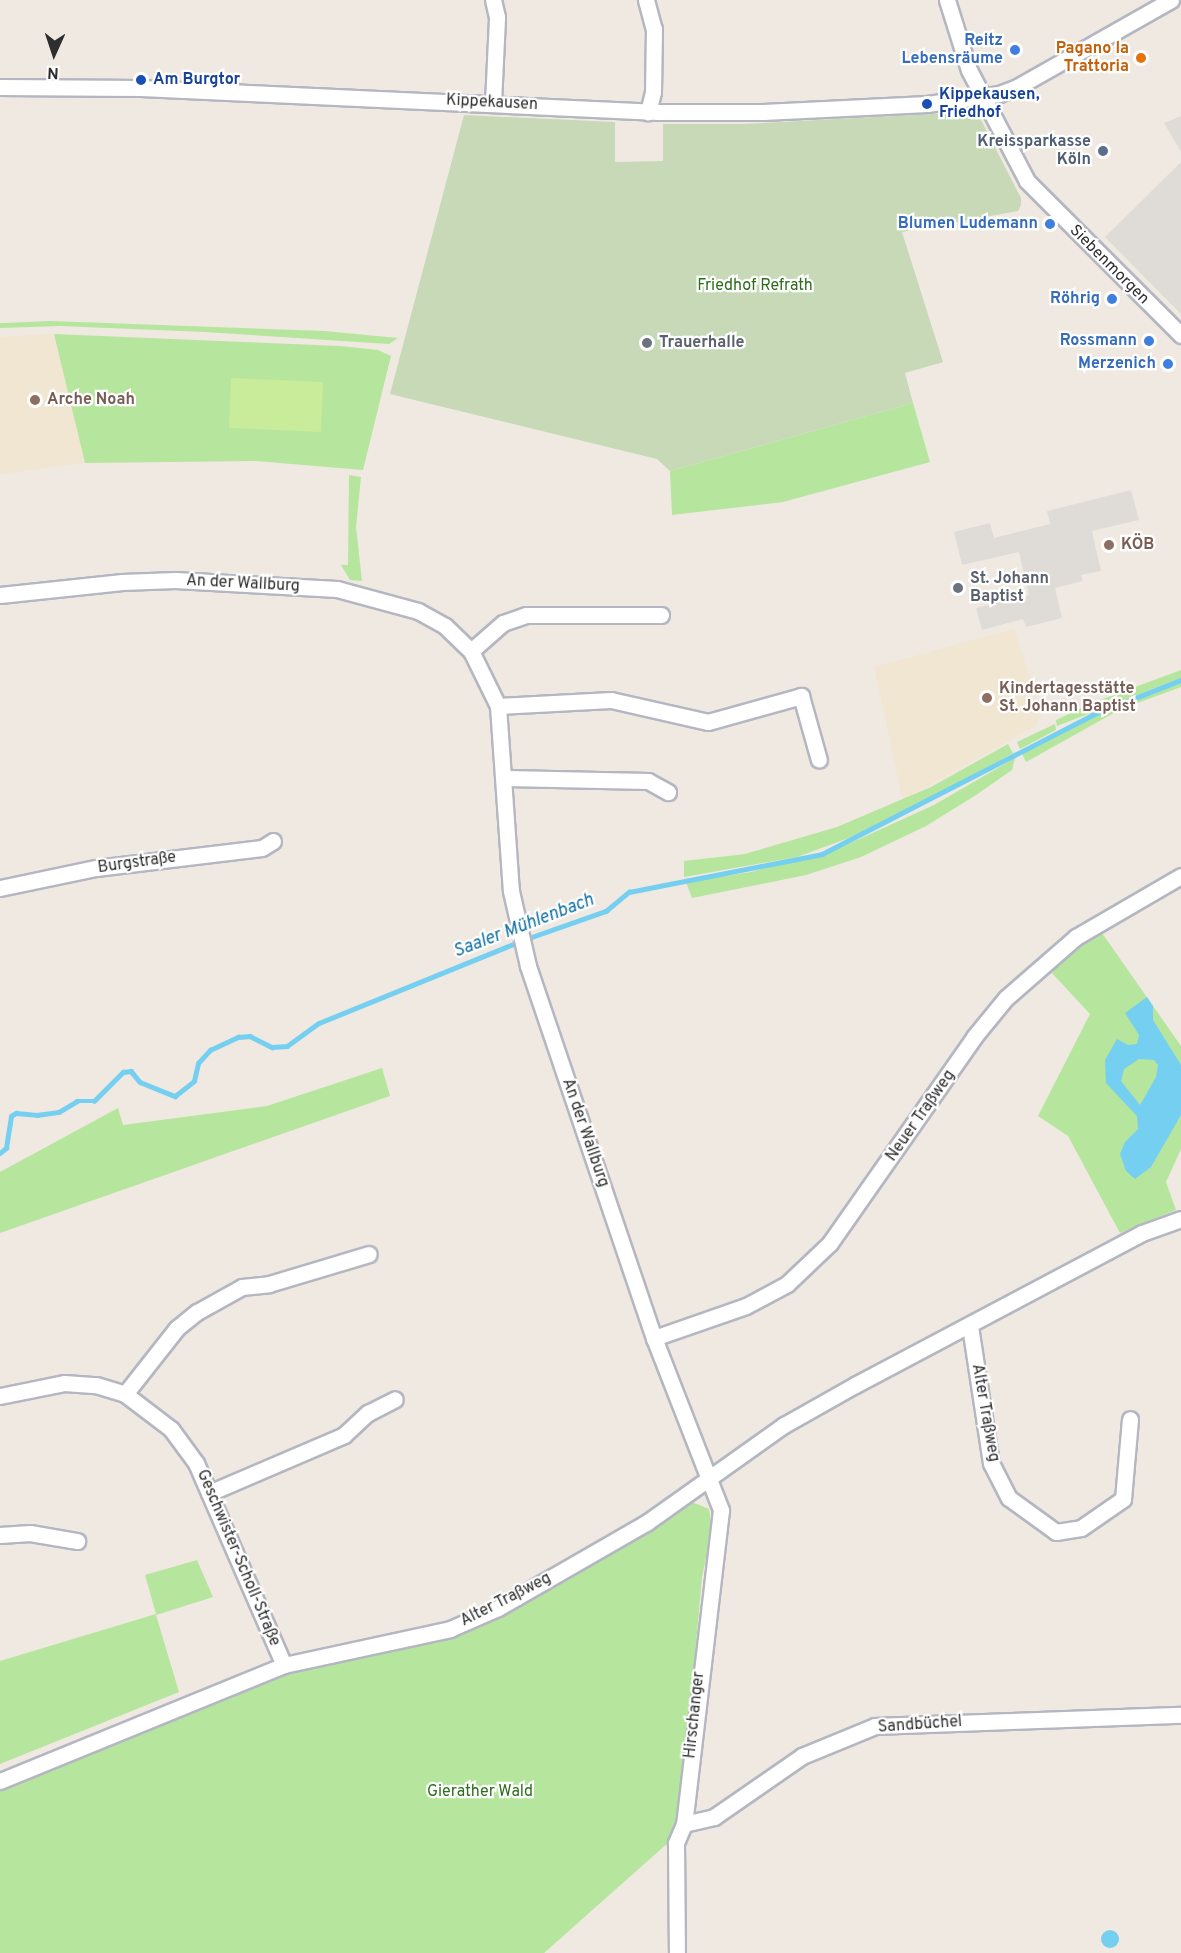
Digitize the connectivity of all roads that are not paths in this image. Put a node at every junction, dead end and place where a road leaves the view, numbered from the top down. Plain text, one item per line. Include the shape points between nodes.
1 (494, 0) edge
2 (646, 0) edge
3 (947, 0) edge
4 (1171, 0) edge
5 (0, 87) edge
6 (983, 97) junction
7 (493, 104) junction
8 (648, 112) junction
9 (1181, 335) edge
10 (0, 595) edge
11 (661, 615) dead end
12 (471, 651) junction
13 (498, 706) junction
14 (819, 760) dead end
15 (506, 778) junction
16 (668, 792) dead end
17 (273, 841) dead end
18 (1181, 876) edge
19 (0, 888) edge
20 (1181, 1219) edge
21 (369, 1254) dead end
22 (970, 1326) junction
23 (654, 1338) junction
24 (124, 1394) junction
25 (0, 1396) edge
26 (395, 1399) dead end
27 (1130, 1419) dead end
28 (710, 1479) junction
29 (208, 1493) junction
30 (0, 1535) edge
31 (77, 1542) dead end
32 (284, 1665) junction
33 (1181, 1715) edge
34 (0, 1781) edge
35 (684, 1824) junction
36 (677, 1953) edge

1 - 7 street via 497,17
2 - 8 street via 654,29 653,92
3 - 6 street, Siebenmorgen via 969,70
4 - 6 street via 1017,87
5 - 7 street, Kippekausen via 102,87
6 - 8 street, Kippekausen via 763,112
6 - 9 street, Siebenmorgen via 1037,193
7 - 8 street, Kippekausen
10 - 12 street, An der Wallburg via 175,580 337,589 418,611 444,626
11 - 12 street via 526,615 503,623
12 - 13 street, An der Wallburg
13 - 14 street via 611,700 708,722 801,696
13 - 15 street, An der Wallburg
15 - 16 street via 648,781
15 - 23 street, An der Wallburg via 511,891 519,927
17 - 19 street, Burgstraße via 262,848 96,868
18 - 23 street, Neuer Traßweg via 1076,938 1006,998 974,1037 830,1243 787,1284 746,1306
20 - 22 street, Alter Traßweg via 1142,1233
21 - 24 street via 269,1284 242,1287 197,1312 177,1328
22 - 27 street, Alter Traßweg via 991,1463 1009,1498 1056,1532 1081,1528 1123,1499
22 - 28 street, Alter Traßweg via 784,1425
23 - 28 street, An der Wallburg
24 - 25 street, Geschwister-Scholl-Straße via 96,1385 64,1383
24 - 29 street, Geschwister-Scholl-Straße via 171,1429 196,1463
26 - 29 street via 368,1413 344,1435
28 - 32 street, Alter Traßweg via 646,1523 489,1612 450,1629
28 - 35 street, Hirschanger via 721,1510
29 - 32 street, Geschwister-Scholl-Straße
30 - 31 street via 30,1533
32 - 34 street, Alter Traßweg
33 - 35 street, Sandbüchel via 875,1726 802,1756 714,1817
35 - 36 street, Hirschanger via 676,1843

